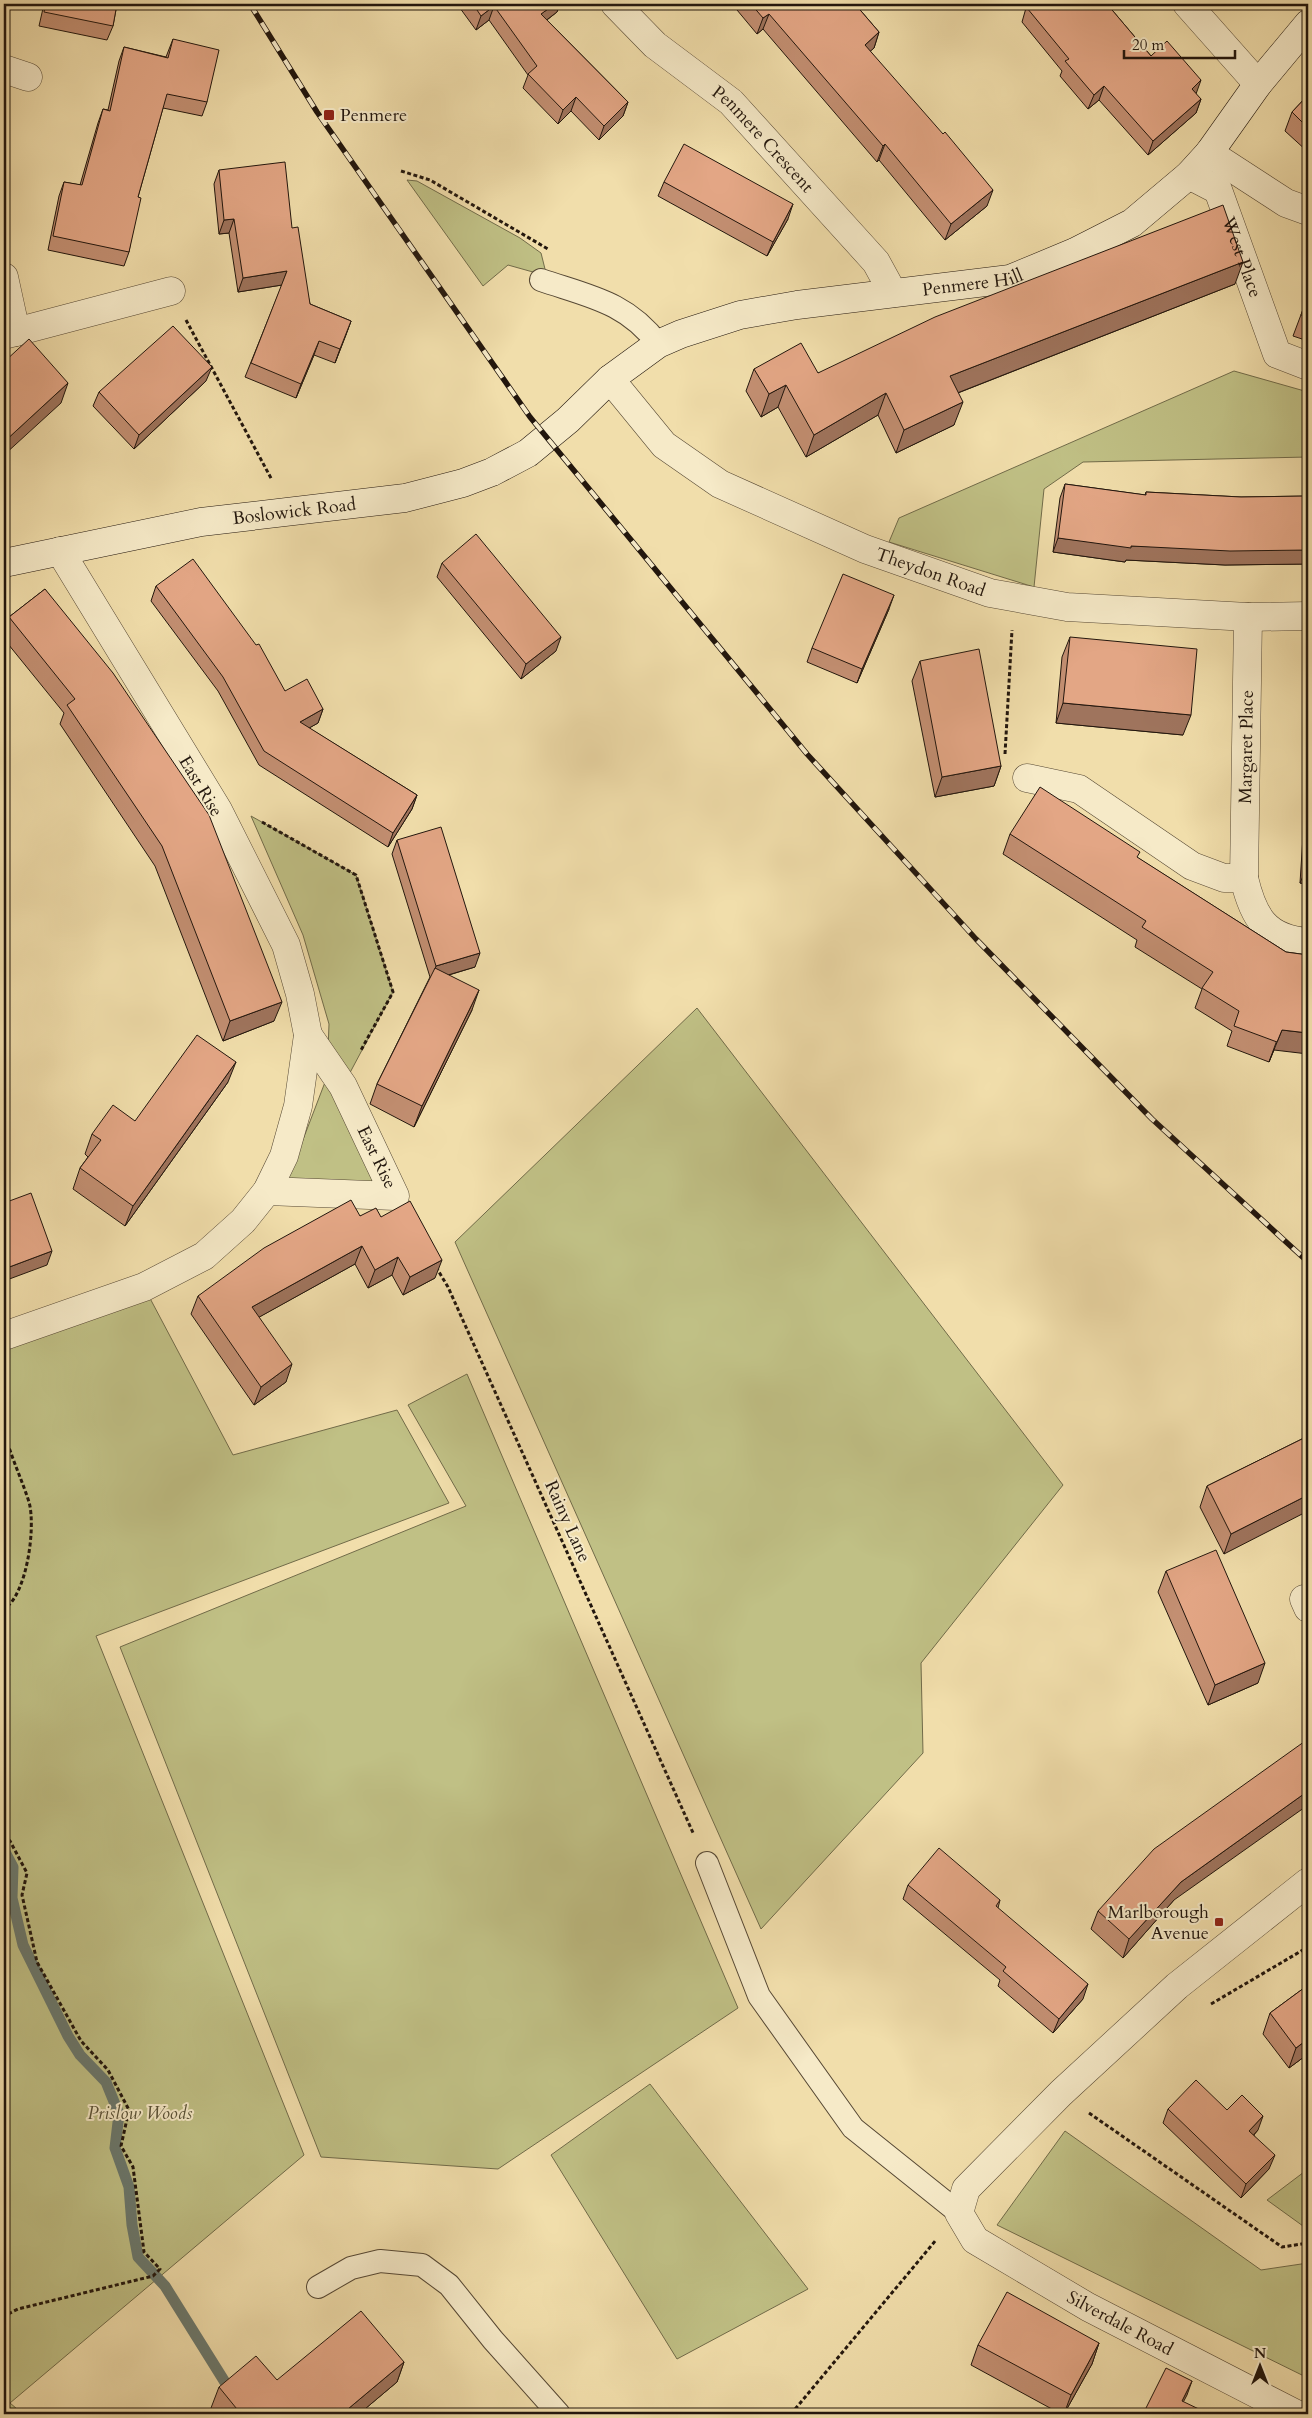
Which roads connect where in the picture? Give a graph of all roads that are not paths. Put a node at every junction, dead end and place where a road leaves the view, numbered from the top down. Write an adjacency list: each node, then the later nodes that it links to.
1 (615, 4): 11 (street, Penmere Crescent)
2 (1188, 4): 4 (street)
3 (1308, 24): 4 (street, Penmere Hill)
4 (1258, 84): 5 (street, Penmere Hill)
5 (1209, 153): 6 (street, Penmere Hill); 7 (street)
6 (1189, 175): 11 (street, Penmere Hill); 14 (street, West Place)
7 (1308, 211)
8 (4, 276): 12 (street)
9 (541, 280): 13 (lane)
10 (171, 291): 12 (street)
11 (893, 293): 13 (street, Penmere Hill)
12 (10, 333)
13 (658, 344): 15 (street, Penmere Hill)
14 (1308, 366)
15 (610, 379): 16 (street, Penmere Hill); 20 (street, Theydon Road)
16 (568, 420): 17 (street, Boslowick Road)
17 (60, 551): 18 (street, Boslowick Road); 24 (street, East Rise)
18 (4, 562)
19 (1308, 616): 20 (street, Theydon Road)
20 (1248, 617): 22 (street, Margaret Place)
21 (1027, 778): 22 (street)
22 (1244, 878): 23 (street, Margaret Place)
23 (1308, 942)
24 (308, 1035): 25 (street, East Rise); 25 (street, East Rise)
25 (267, 1191): 26 (street, East Rise)
26 (4, 1336)
27 (706, 1863): 29 (lane)
28 (1308, 1882): 29 (street)
29 (959, 2213): 32 (street, Silverdale Road)
30 (318, 2287): 31 (lane)
31 (559, 2414)
32 (1296, 2414)

